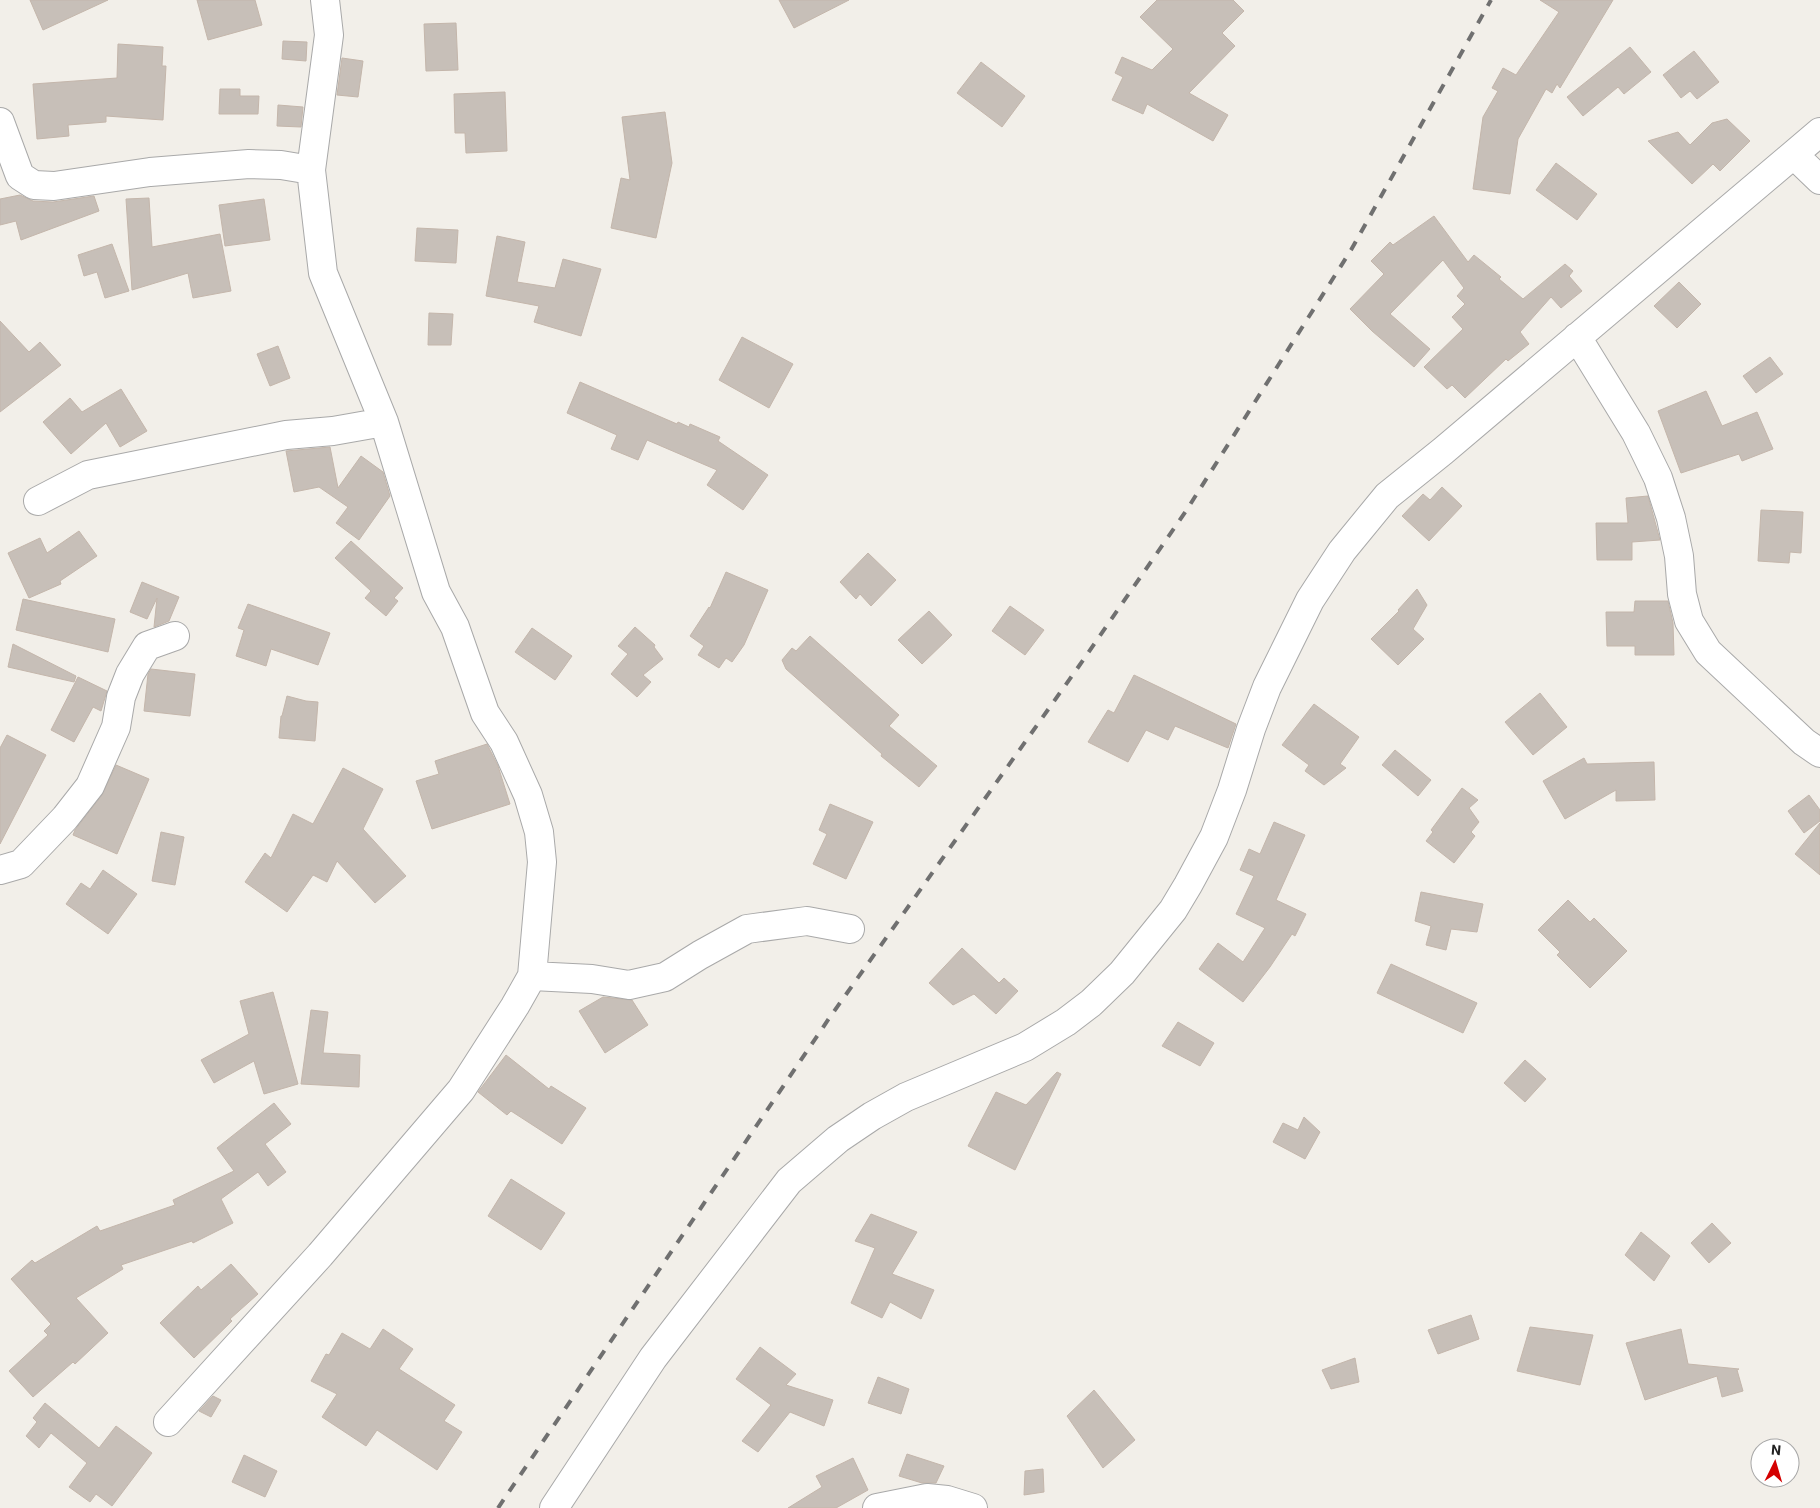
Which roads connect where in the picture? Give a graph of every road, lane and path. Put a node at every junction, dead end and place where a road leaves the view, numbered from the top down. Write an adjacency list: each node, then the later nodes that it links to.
1 (325, 0): 5 (street)
2 (0, 122): 5 (street)
3 (1820, 132): 4 (street)
4 (1794, 155): 6 (street); 7 (street)
5 (311, 170): 8 (street)
6 (1820, 180)
7 (1576, 337): 11 (street); 16 (street)
8 (384, 422): 9 (street); 14 (street)
9 (38, 501)
10 (175, 636): 12 (street)
11 (1820, 753)
12 (0, 870)
13 (850, 929): 14 (street)
14 (532, 976): 15 (street)
15 (168, 1422)
16 (554, 1508)
17 (877, 1508): 18 (street)
18 (973, 1508)

